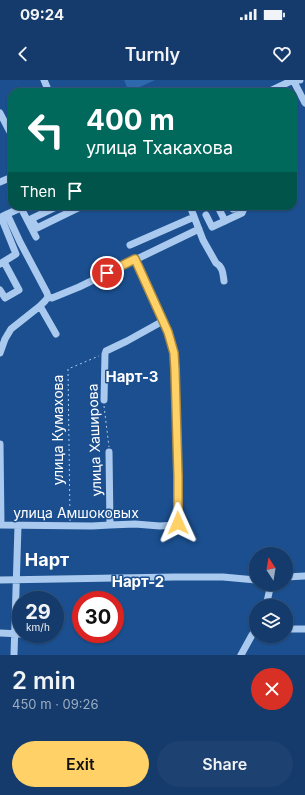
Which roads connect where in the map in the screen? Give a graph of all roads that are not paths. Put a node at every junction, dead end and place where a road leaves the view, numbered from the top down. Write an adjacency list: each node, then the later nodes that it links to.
1 (293, 80): 2 (street); 3 (street); 4 (street)
2 (300, 80)
3 (276, 88)
4 (305, 103)
5 (0, 113): 6 (street)
6 (8, 128)
7 (17, 210): 15 (street)
8 (24, 210): 20 (street)
9 (49, 210): 10 (street)
10 (74, 210)
11 (191, 210): 16 (street)
12 (220, 210): 17 (street)
13 (243, 210): 17 (street)
14 (206, 215): 17 (street)
15 (3, 217): 18 (street); 26 (street)
16 (194, 217): 19 (street); 21 (street)
17 (225, 221)
18 (2, 227): 23 (street)
19 (199, 229): 22 (street); 24 (street)
20 (36, 237)
21 (130, 246)
22 (135, 259): 26 (street); 28 (street)
23 (2, 263): 25 (street)
24 (224, 281)
25 (0, 290)
26 (48, 297): 27 (street)
27 (40, 306): 29 (street); 30 (street)
28 (163, 321): 31 (street, улица Хаширова); 34 (street, улица Амшоковых)
29 (56, 334)
30 (0, 352)
31 (104, 400)
32 (0, 444): 35 (street)
33 (109, 452): 34 (street, улица Хаширова)
34 (110, 524): 36 (street, улица Амшоковых)
35 (0, 525): 36 (street, улица Амшоковых)
36 (18, 526): 41 (street)
37 (305, 576): 38 (street)
38 (293, 577)
39 (249, 579): 41 (street)
40 (0, 580): 41 (street)
41 (16, 580): 42 (street)
42 (16, 591)
43 (293, 629): 44 (street)
44 (305, 629)
45 (0, 633): 46 (street)
46 (12, 634)
47 (249, 640): 50 (street)
48 (16, 643): 49 (street)
49 (14, 655)
50 (241, 655)

